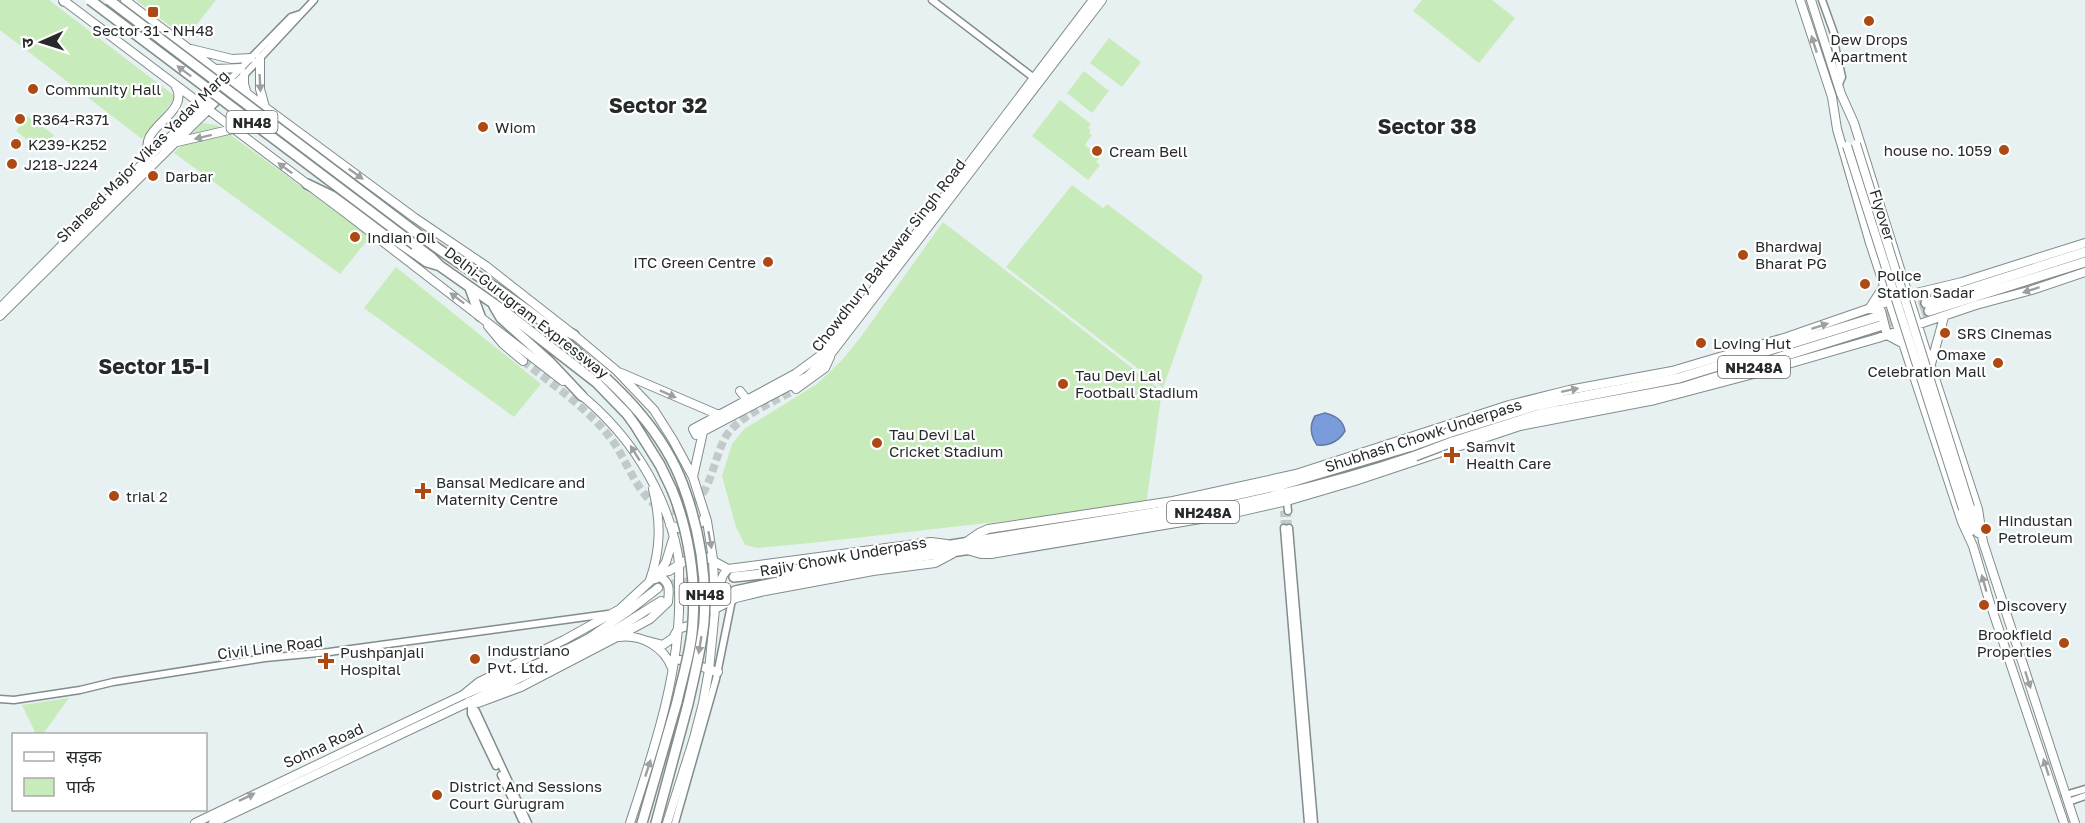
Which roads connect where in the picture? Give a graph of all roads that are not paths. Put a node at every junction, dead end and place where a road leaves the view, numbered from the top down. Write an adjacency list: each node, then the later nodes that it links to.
1 (64, 0): 20 (main road)
2 (90, 0): 36 (highway, Delhi-Gurugram Expressway / NH48, one-way to 2, bridge)
3 (109, 0): 52 (highway, Delhi-Gurugram Expressway / NH48, bridge)
4 (125, 0): 13 (main road)
5 (314, 0): 12 (street, Shaheed Major Vikas Yadav Marg)
6 (932, 0): 18 (street)
7 (1093, 0): 18 (main road, Chowdhury Baktawar Singh Road)
8 (1102, 0): 60 (main road, Chowdhury Baktawar Singh Road)
9 (1800, 0): 24 (main road, one-way to 9)
10 (1811, 0): 21 (main road)
11 (1822, 0): 21 (street)
12 (300, 14): 14 (street, Shaheed Major Vikas Yadav Marg); 15 (street, Shaheed Major Vikas Yadav Marg)
13 (187, 48): 14 (main road); 16 (main road)
14 (251, 58): 17 (street, Shaheed Major Vikas Yadav Marg)
15 (260, 58): 17 (street, Shaheed Major Vikas Yadav Marg); 26 (main road, one-way to 26)
16 (214, 68): 17 (main road); 19 (main road)
17 (243, 71): 19 (street, Shaheed Major Vikas Yadav Marg); 23 (main road)
18 (1034, 78): 67 (main road, Chowdhury Baktawar Singh Road)
19 (231, 82): 23 (main road); 25 (street, Shaheed Major Vikas Yadav Marg)
20 (176, 86): 22 (main road); 31 (main road)
21 (1840, 90): 38 (main road); 75 (main road, Flyover, bridge)
22 (186, 94): 25 (main road); 28 (main road)
23 (247, 94): 26 (main road)
24 (1832, 97): 39 (main road); 75 (main road, Flyover, bridge)
25 (205, 108): 27 (main road); 28 (main road, Shaheed Major Vikas Yadav Marg)
26 (266, 108): 56 (main road, one-way to 56)
27 (218, 118): 28 (main road); 29 (main road)
28 (194, 119): 30 (main road, Shaheed Major Vikas Yadav Marg); 31 (main road, Shaheed Major Vikas Yadav Marg)
29 (233, 129): 30 (main road, one-way to 30); 32 (main road, one-way to 29)
30 (173, 143): 43 (main road, Shaheed Major Vikas Yadav Marg)
31 (151, 156): 43 (main road, Shaheed Major Vikas Yadav Marg)
32 (307, 184): 36 (highway); 50 (main road, one-way to 32)
33 (2085, 243): 41 (main road)
34 (2085, 252): 48 (highway)
35 (2085, 262): 48 (highway)
36 (440, 266): 40 (highway, Delhi-Gurugram Expressway / NH48)
37 (2085, 272): 51 (main road, one-way to 51)
38 (1902, 277): 39 (main road); 41 (main road); 42 (main road)
39 (1883, 282): 44 (main road); 47 (main road)
40 (470, 288): 45 (highway, Delhi-Gurugram Expressway / NH48); 50 (highway)
41 (1924, 292): 42 (main road); 48 (main road)
42 (1908, 295): 44 (main road); 53 (main road)
43 (6, 301): 46 (main road, Shaheed Major Vikas Yadav Marg); 49 (main road, Shaheed Major Vikas Yadav Marg)
44 (1889, 302): 47 (main road); 55 (main road)
45 (492, 304): 66 (highway); 111 (highway, Delhi-Gurugram Expressway / NH48, bridge)
46 (0, 308)
47 (1869, 309): 54 (main road); 70 (main road, one-way to 47)
48 (1928, 312): 51 (main road); 53 (main road)
49 (0, 316)
50 (480, 316): 61 (main road); 66 (main road)
51 (1944, 317): 62 (main road)
52 (542, 321): 56 (highway); 112 (highway, Delhi-Gurugram Expressway / NH48, one-way to 112, bridge)
53 (1917, 324): 55 (main road); 58 (main road)
54 (1883, 325): 55 (main road); 57 (main road); 71 (main road); 82 (highway, Shubhash Chowk Underpass / NH248A, bridge)
55 (1899, 330): 57 (main road)
56 (574, 335): 63 (main road)
57 (1902, 343): 59 (main road)
58 (1924, 345): 59 (main road); 62 (main road)
59 (1905, 353): 81 (main road)
60 (830, 355): 64 (main road); 69 (main road, Chowdhury Baktawar Singh Road)
61 (523, 361)
62 (1931, 365): 80 (main road)
63 (616, 371): 68 (main road, one-way to 68); 73 (main road)
64 (796, 389)
65 (740, 391): 67 (main road)
66 (582, 396): 72 (main road, one-way to 66)
67 (748, 401): 68 (main road, Chowdhury Baktawar Singh Road)
68 (719, 415): 69 (main road, Chowdhury Baktawar Singh Road)
69 (703, 432): 73 (main road)
70 (1426, 432): 71 (main road); 82 (main road)
71 (1433, 456): 74 (main road)
72 (650, 477): 78 (main road); 88 (main road)
73 (693, 477): 77 (main road)
74 (1285, 501): 76 (street); 82 (main road)
75 (1966, 508): 80 (main road, Flyover); 81 (main road, Flyover)
76 (1286, 511)
77 (705, 517): 78 (main road); 84 (main road, one-way to 84)
78 (670, 525): 79 (main road)
79 (673, 536): 85 (main road); 86 (main road)
80 (1983, 542): 106 (main road, one-way to 106)
81 (1973, 546): 117 (main road, one-way to 81)
82 (967, 547): 83 (highway, NH248A)
83 (955, 548): 87 (highway, Rajiv Chowk Underpass / NH248A); 90 (highway, Rajiv Chowk Underpass / NH248A)
84 (713, 560): 85 (main road); 87 (main road); 93 (main road)
85 (679, 566): 86 (main road); 92 (main road)
86 (659, 573): 88 (main road)
87 (731, 573): 90 (main road)
88 (650, 583): 94 (main road); 97 (main road)
89 (658, 588): 103 (main road)
90 (734, 596): 93 (main road); 101 (street)
91 (661, 601): 103 (main road)
92 (680, 607): 93 (main road); 95 (main road)
93 (715, 609): 96 (main road)
94 (615, 613): 102 (street, Civil Line Road); 103 (main road)
95 (678, 629): 96 (main road); 98 (main road); 99 (main road)
96 (712, 632): 101 (main road)
97 (615, 638): 98 (main road); 103 (main road)
98 (644, 640): 100 (main road)
99 (674, 658): 100 (main road); 101 (main road)
100 (673, 669): 110 (main road, one-way to 100)
101 (713, 671): 113 (main road); 114 (street)
102 (0, 699)
103 (470, 701): 107 (main road, Sohna Road, one-way to 103); 108 (main road, Sohna Road); 109 (street)
104 (2085, 789): 106 (street)
105 (2085, 796): 106 (street)
106 (2067, 799): 118 (main road)
107 (195, 823)
108 (213, 823)
109 (526, 823)
110 (630, 823)
111 (642, 823)
112 (656, 823)
113 (667, 823)
114 (675, 823)
115 (1308, 823): 116 (street)
116 (1314, 823)
117 (2064, 823)
118 (2075, 823)

